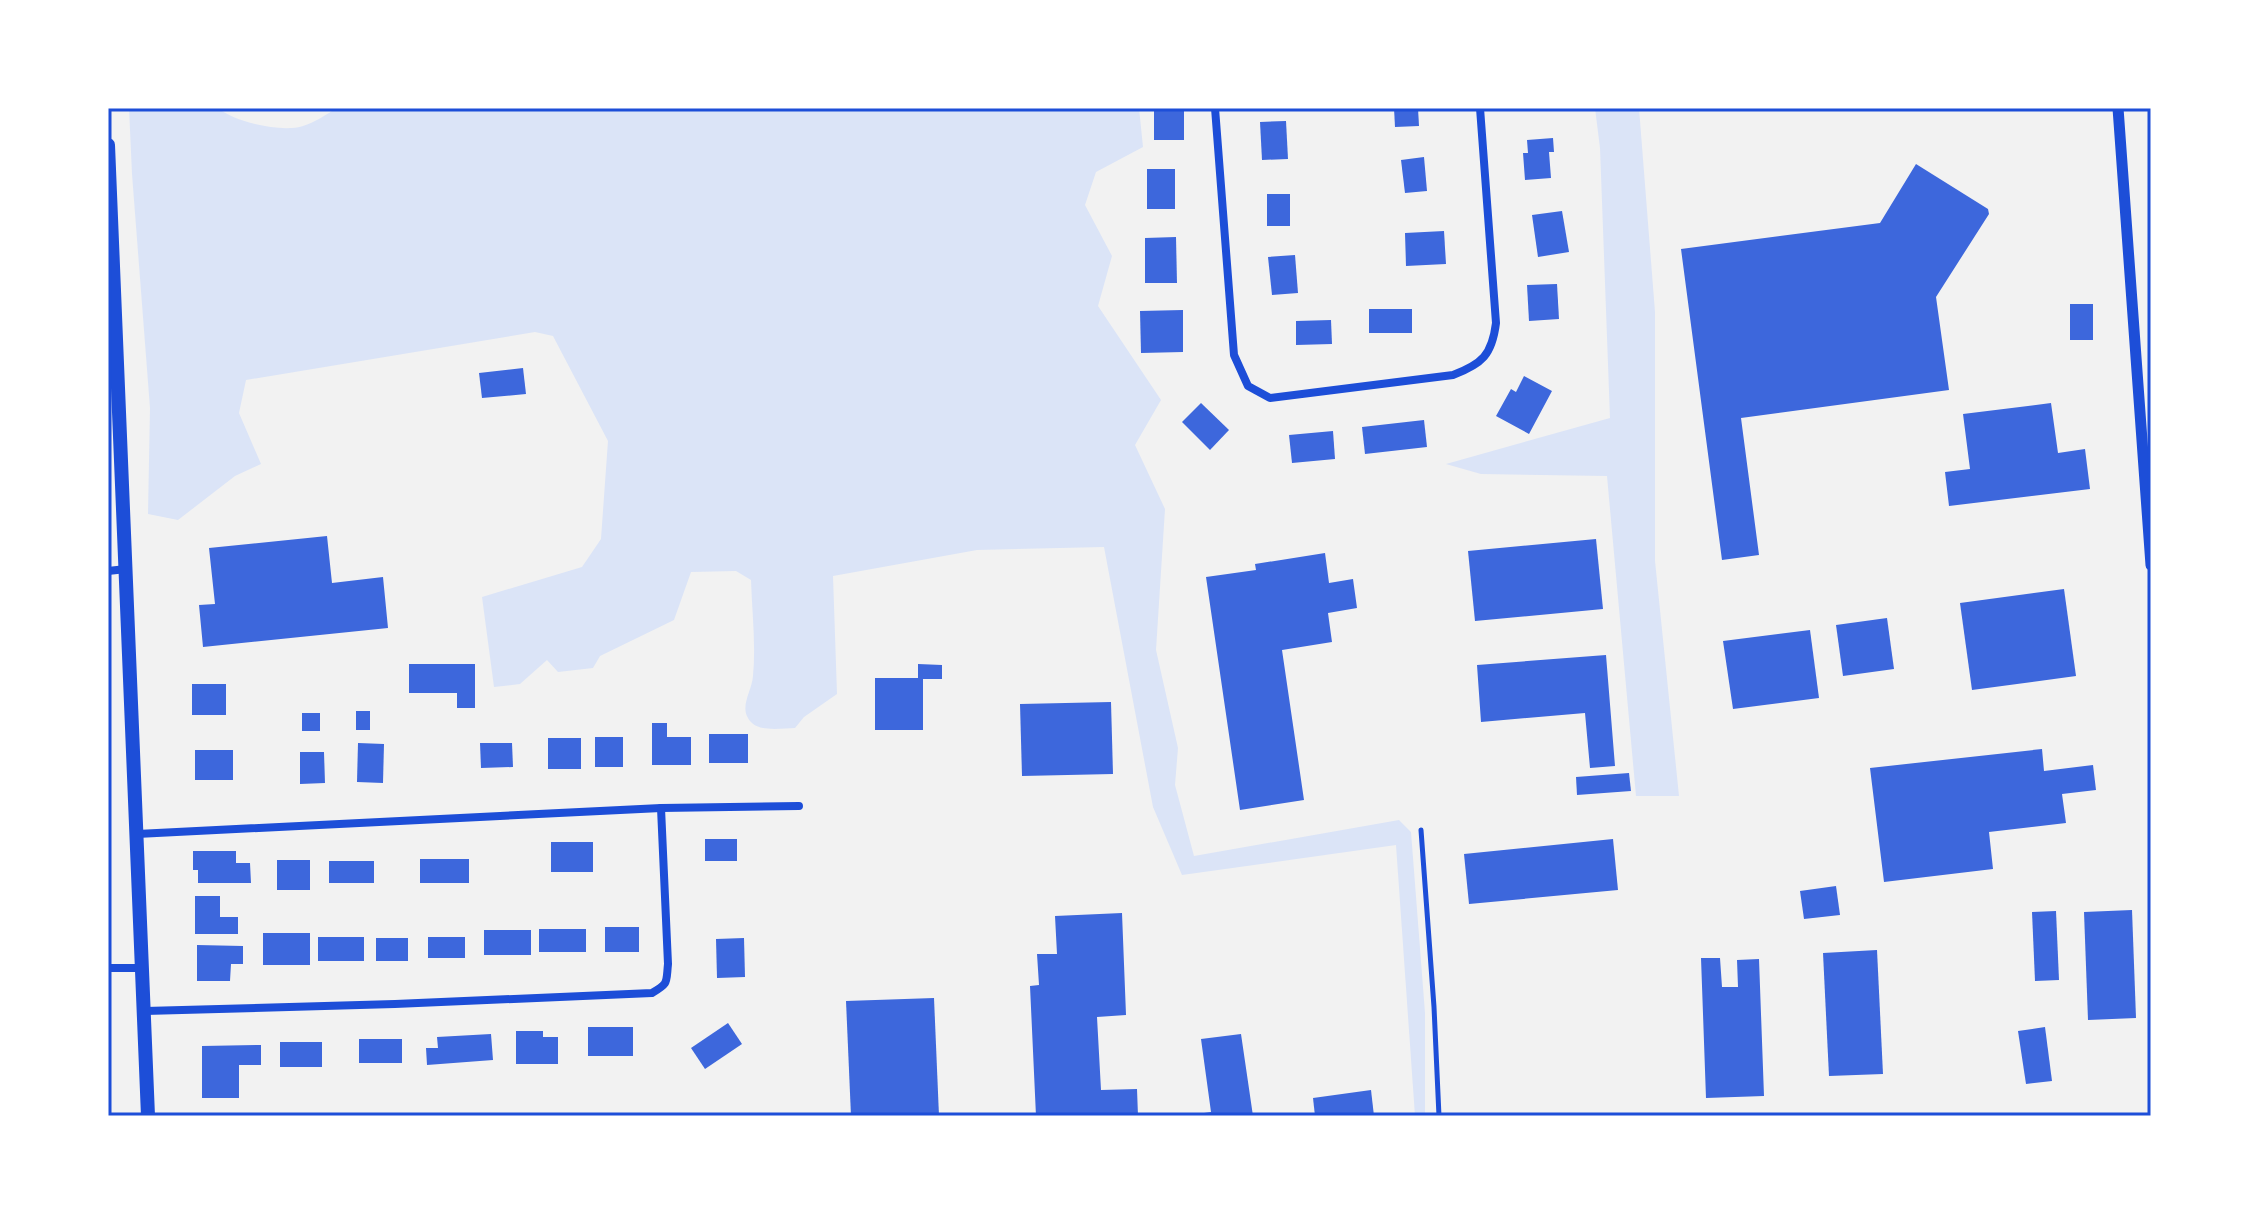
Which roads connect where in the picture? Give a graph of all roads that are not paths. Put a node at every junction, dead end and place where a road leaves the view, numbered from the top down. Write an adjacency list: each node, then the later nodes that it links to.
1 (1215, 108): 2 (street)
2 (1480, 108)
3 (2118, 108): 6 (street)
4 (108, 145): 5 (main road)
5 (115, 467): 7 (main road)
6 (2151, 565)
7 (126, 569): 8 (street); 12 (main road)
8 (108, 571)
9 (799, 806): 10 (street)
10 (661, 808): 12 (street); 15 (street)
11 (1421, 830): 17 (lane)
12 (137, 834): 14 (main road)
13 (108, 968): 14 (street)
14 (143, 968): 15 (main road)
15 (145, 1011): 16 (main road)
16 (148, 1116)
17 (1439, 1116)

